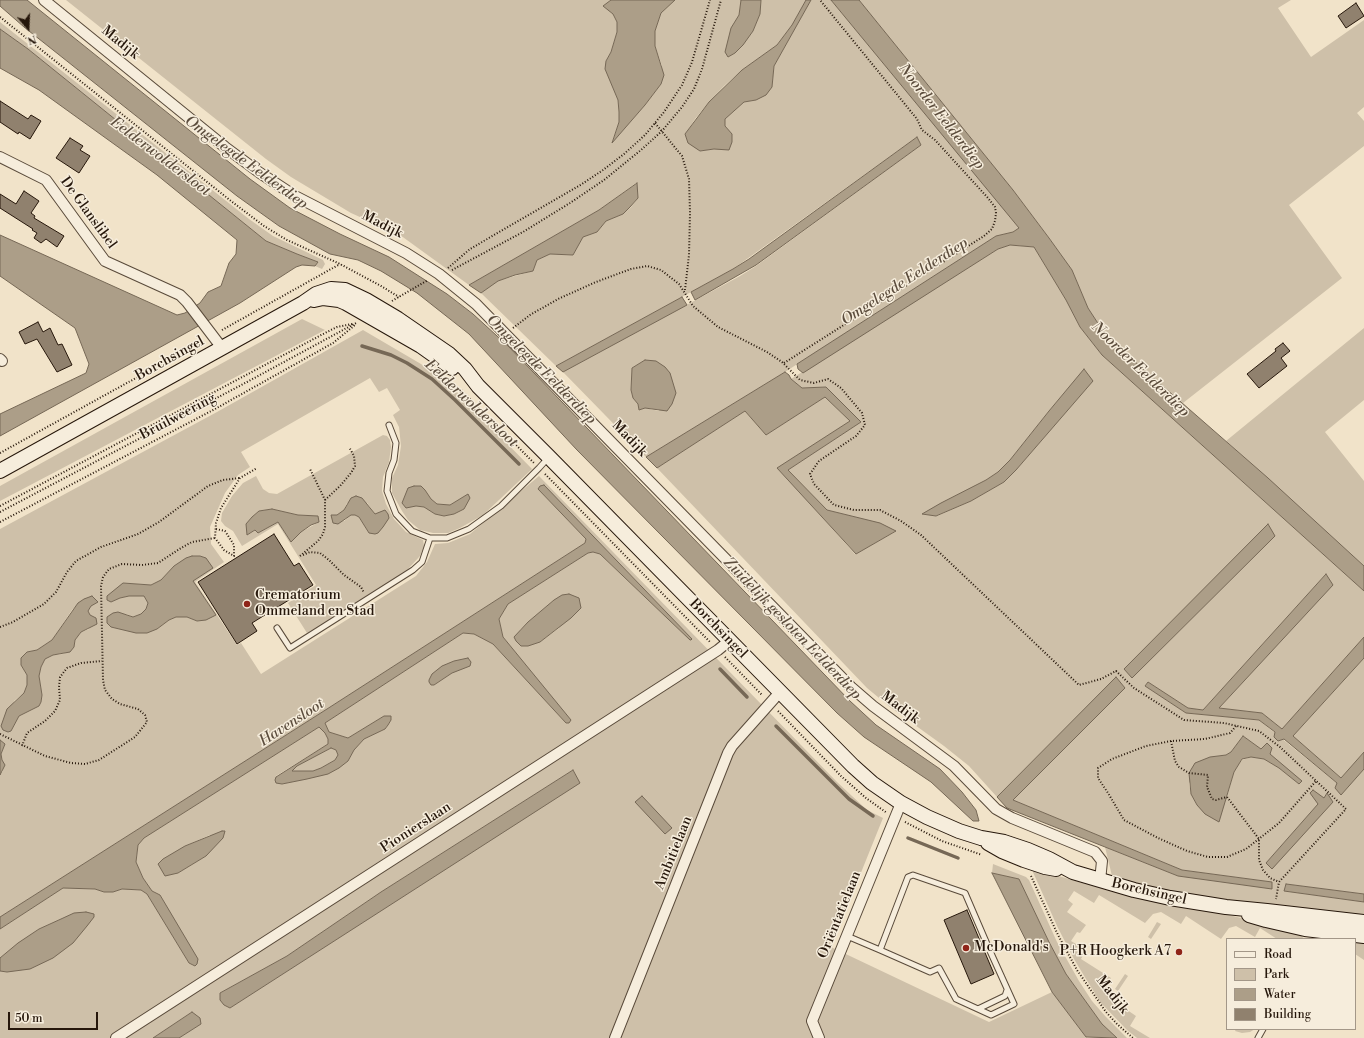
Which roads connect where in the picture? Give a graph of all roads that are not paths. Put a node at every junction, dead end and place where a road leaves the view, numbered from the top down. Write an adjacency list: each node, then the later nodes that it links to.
1 (44, 0): 14 (street, Madijk)
2 (0, 157): 3 (street, De Glanslibel)
3 (222, 348): 5 (main road, Borchsingel); 6 (main road, Borchsingel)
4 (390, 425): 7 (lane)
5 (549, 456): 7 (lane); 9 (main road, Borchsingel)
6 (0, 471)
7 (430, 538): 8 (lane)
8 (277, 628)
9 (729, 641): 10 (main road, Borchsingel); 24 (street, Pionierslaan)
10 (780, 692): 11 (main road, Borchsingel); 25 (street, Ambitielaan)
11 (901, 803): 12 (main road, Borchsingel); 19 (street, Oriëntatielaan)
12 (981, 838): 13 (main road, Borchsingel); 13 (main road, Borchsingel)
13 (1073, 872): 14 (main road, Borchsingel)
14 (1100, 881): 15 (main road, Borchsingel)
15 (1226, 907): 16 (main road, Borchsingel); 18 (main road, Borchsingel)
16 (1321, 917): 17 (main road, Borchsingel); 18 (lane)
17 (1364, 922)
18 (1317, 933): 20 (main road, Borchsingel)
19 (847, 936): 21 (lane); 26 (street, Oriëntatielaan)
20 (1364, 936)
21 (880, 950): 22 (lane); 23 (lane)
22 (1007, 990): 23 (lane); 23 (lane)
23 (978, 1009)
24 (116, 1038)
25 (615, 1038)
26 (819, 1038)

